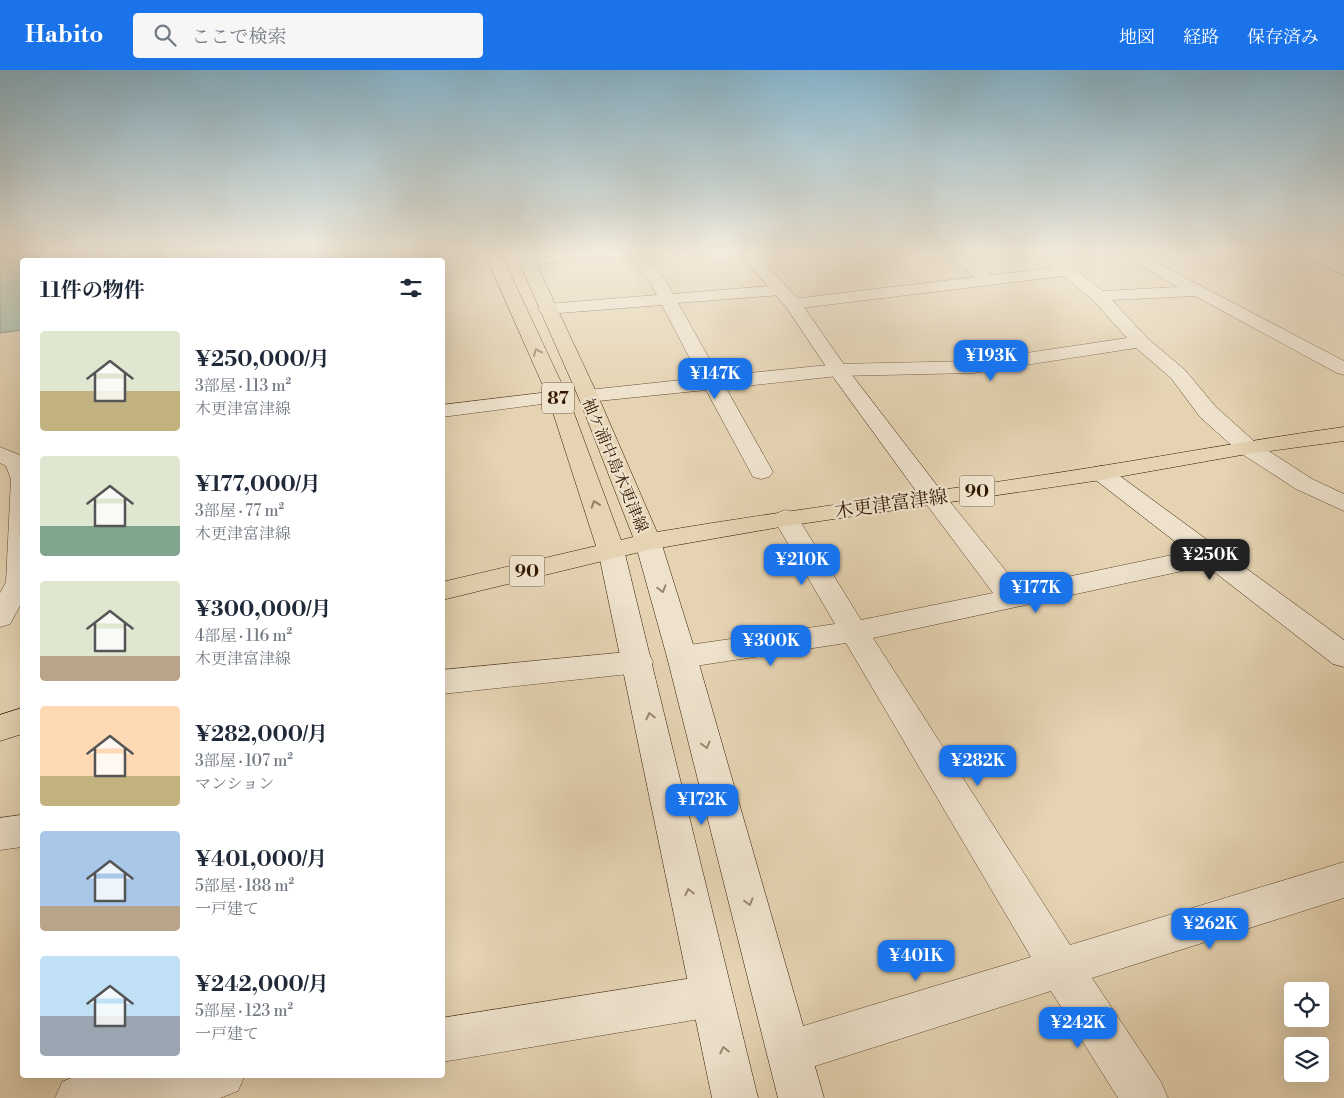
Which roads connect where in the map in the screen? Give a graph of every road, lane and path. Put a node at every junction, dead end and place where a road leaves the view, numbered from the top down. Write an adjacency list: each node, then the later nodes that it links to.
1 (514, 300): 13 (main road, 袖ケ浦中島木更津線 / 87, one-way to 1)
2 (543, 300): 7 (main road, 袖ケ浦中島木更津線 / 87)
3 (668, 300): 7 (street); 11 (street)
4 (789, 300): 10 (street)
5 (1103, 300): 8 (street)
6 (1215, 300): 9 (street)
7 (547, 309): 12 (main road, 袖ケ浦中島木更津線 / 87)
8 (1140, 342): 10 (street); 16 (street)
9 (1344, 369)
10 (838, 370): 11 (street); 21 (street)
11 (713, 383): 12 (street); 18 (street)
12 (588, 396): 24 (main road, 袖ケ浦中島木更津線 / 87)
13 (558, 398): 14 (street); 25 (main road, 袖ケ浦中島木更津線 / 87, one-way to 13)
14 (445, 411)
15 (1344, 434): 16 (main road, 木更津富津線 / 90)
16 (1247, 447): 19 (main road, 木更津富津線 / 90); 22 (street)
17 (0, 454): 20 (street)
18 (761, 472)
19 (1101, 473): 21 (main road, 木更津富津線 / 90); 26 (street)
20 (20, 477)
21 (933, 497): 23 (main road, 木更津富津線 / 90); 29 (street)
22 (1344, 504)
23 (786, 518): 24 (main road, 木更津富津線 / 90); 33 (street)
24 (648, 542): 25 (main road, 木更津富津線 / 90); 35 (street, one-way to 35)
25 (611, 550): 28 (main road, 木更津富津線 / 90); 36 (street)
26 (1210, 556): 29 (street); 34 (street)
27 (20, 582): 30 (street)
28 (445, 591)
29 (1012, 598): 33 (street)
30 (0, 617)
31 (20, 621): 32 (street)
32 (0, 626)
33 (853, 632): 35 (street); 43 (street)
34 (1344, 656)
35 (682, 657): 46 (street, one-way to 46)
36 (638, 662): 37 (street); 44 (street, one-way to 36)
37 (445, 682)
38 (20, 722): 39 (main road)
39 (0, 728)
40 (20, 831): 41 (street)
41 (0, 834)
42 (1344, 880): 43 (street)
43 (1060, 968): 46 (street); 51 (street)
44 (712, 996): 45 (street); 49 (street, one-way to 44)
45 (445, 1040)
46 (790, 1052): 50 (street)
47 (203, 1078): 48 (street)
48 (78, 1098)
49 (735, 1098)
50 (801, 1098)
51 (1145, 1098)

